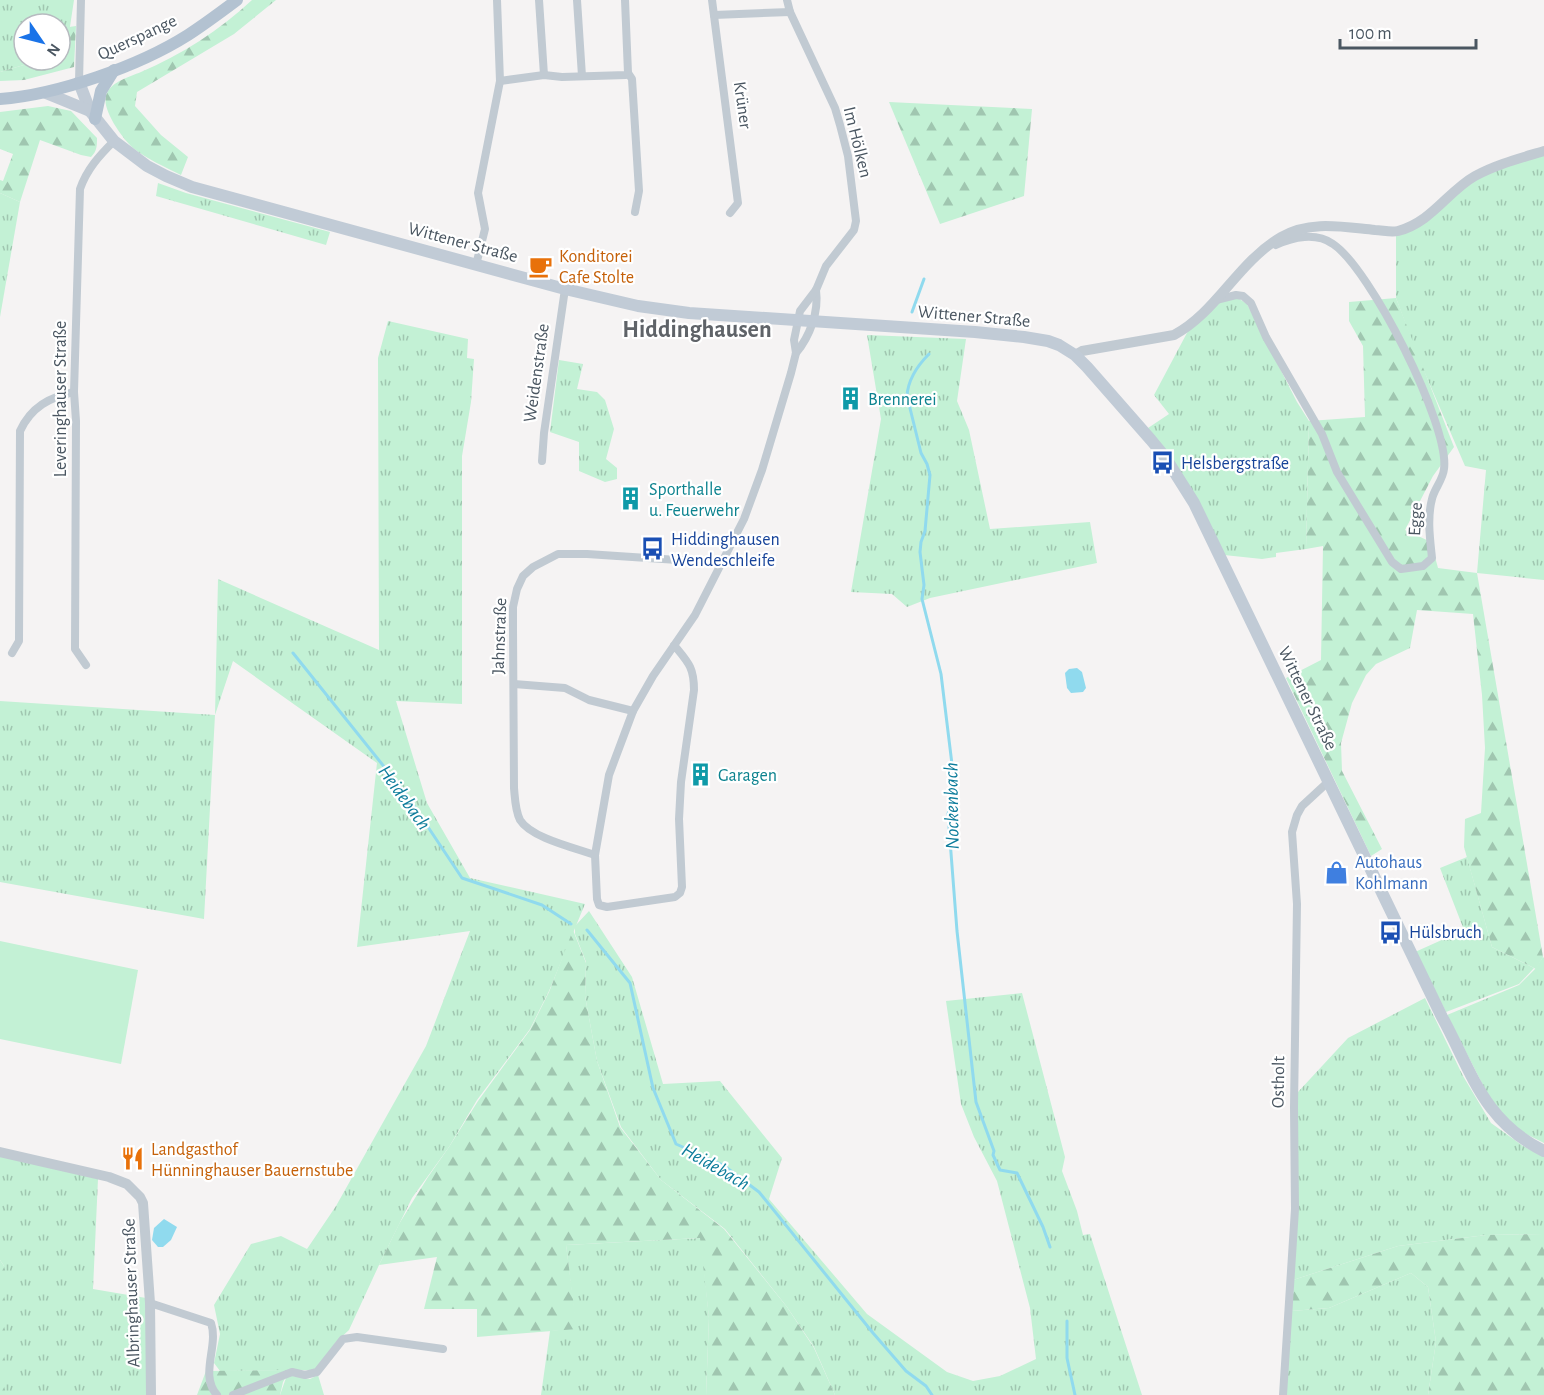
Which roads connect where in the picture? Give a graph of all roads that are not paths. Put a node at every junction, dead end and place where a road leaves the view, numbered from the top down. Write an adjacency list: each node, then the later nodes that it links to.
1 (81, 0): 16 (street)
2 (237, 0): 11 (main road, Querspange)
3 (496, 0): 15 (street)
4 (539, 0): 13 (street)
5 (577, 0): 14 (street)
6 (625, 0): 12 (street)
7 (712, 0): 10 (street, Krüner)
8 (787, 0): 9 (street, Im Hölken)
9 (790, 12): 10 (street); 27 (street, Im Hölken)
10 (714, 15): 23 (street, Krüner)
11 (114, 70): 16 (main road, Querspange); 19 (main road)
12 (628, 74): 14 (street); 22 (street)
13 (544, 75): 14 (street); 15 (street)
14 (582, 76)
15 (500, 81): 25 (street)
16 (79, 82): 17 (main road); 19 (main road, Wittener Straße)
17 (46, 93): 18 (main road); 19 (main road)
18 (0, 99)
19 (93, 115): 20 (main road, Wittener Straße)
20 (114, 141): 25 (main road, Wittener Straße); 33 (street, Leveringhauser Straße)
21 (1544, 151): 24 (street)
22 (635, 213)
23 (730, 213)
24 (1262, 250): 28 (street); 28 (street, Egge)
25 (476, 265): 26 (main road, Wittener Straße)
26 (565, 289): 29 (main road, Wittener Straße); 34 (street, Weidenstraße)
27 (816, 290): 29 (street, Im Hölken); 30 (street, Im Hölken)
28 (1214, 301): 32 (street)
29 (797, 321): 30 (main road, Wittener Straße); 31 (street)
30 (812, 322): 31 (street, Im Hölken); 32 (main road, Wittener Straße)
31 (796, 353): 35 (street)
32 (1075, 355): 41 (main road, Wittener Straße)
33 (74, 392): 37 (street); 38 (street, Leveringhauser Straße)
34 (542, 461)
35 (723, 563): 36 (street); 39 (street, Jahnstraße)
36 (674, 645): 40 (street); 42 (street)
37 (12, 653)
38 (86, 665)
39 (514, 684): 40 (street); 42 (street, Jahnstraße)
40 (633, 711): 42 (street)
41 (1328, 782): 43 (main road, Wittener Straße); 50 (street, Ostholt)
42 (595, 855)
43 (1544, 1151)
44 (0, 1152): 45 (street, Albringhauser Straße)
45 (150, 1303): 47 (street, Albringhauser Straße); 48 (street)
46 (443, 1349): 49 (street)
47 (151, 1395)
48 (217, 1395)
49 (232, 1395)
50 (1283, 1395)

